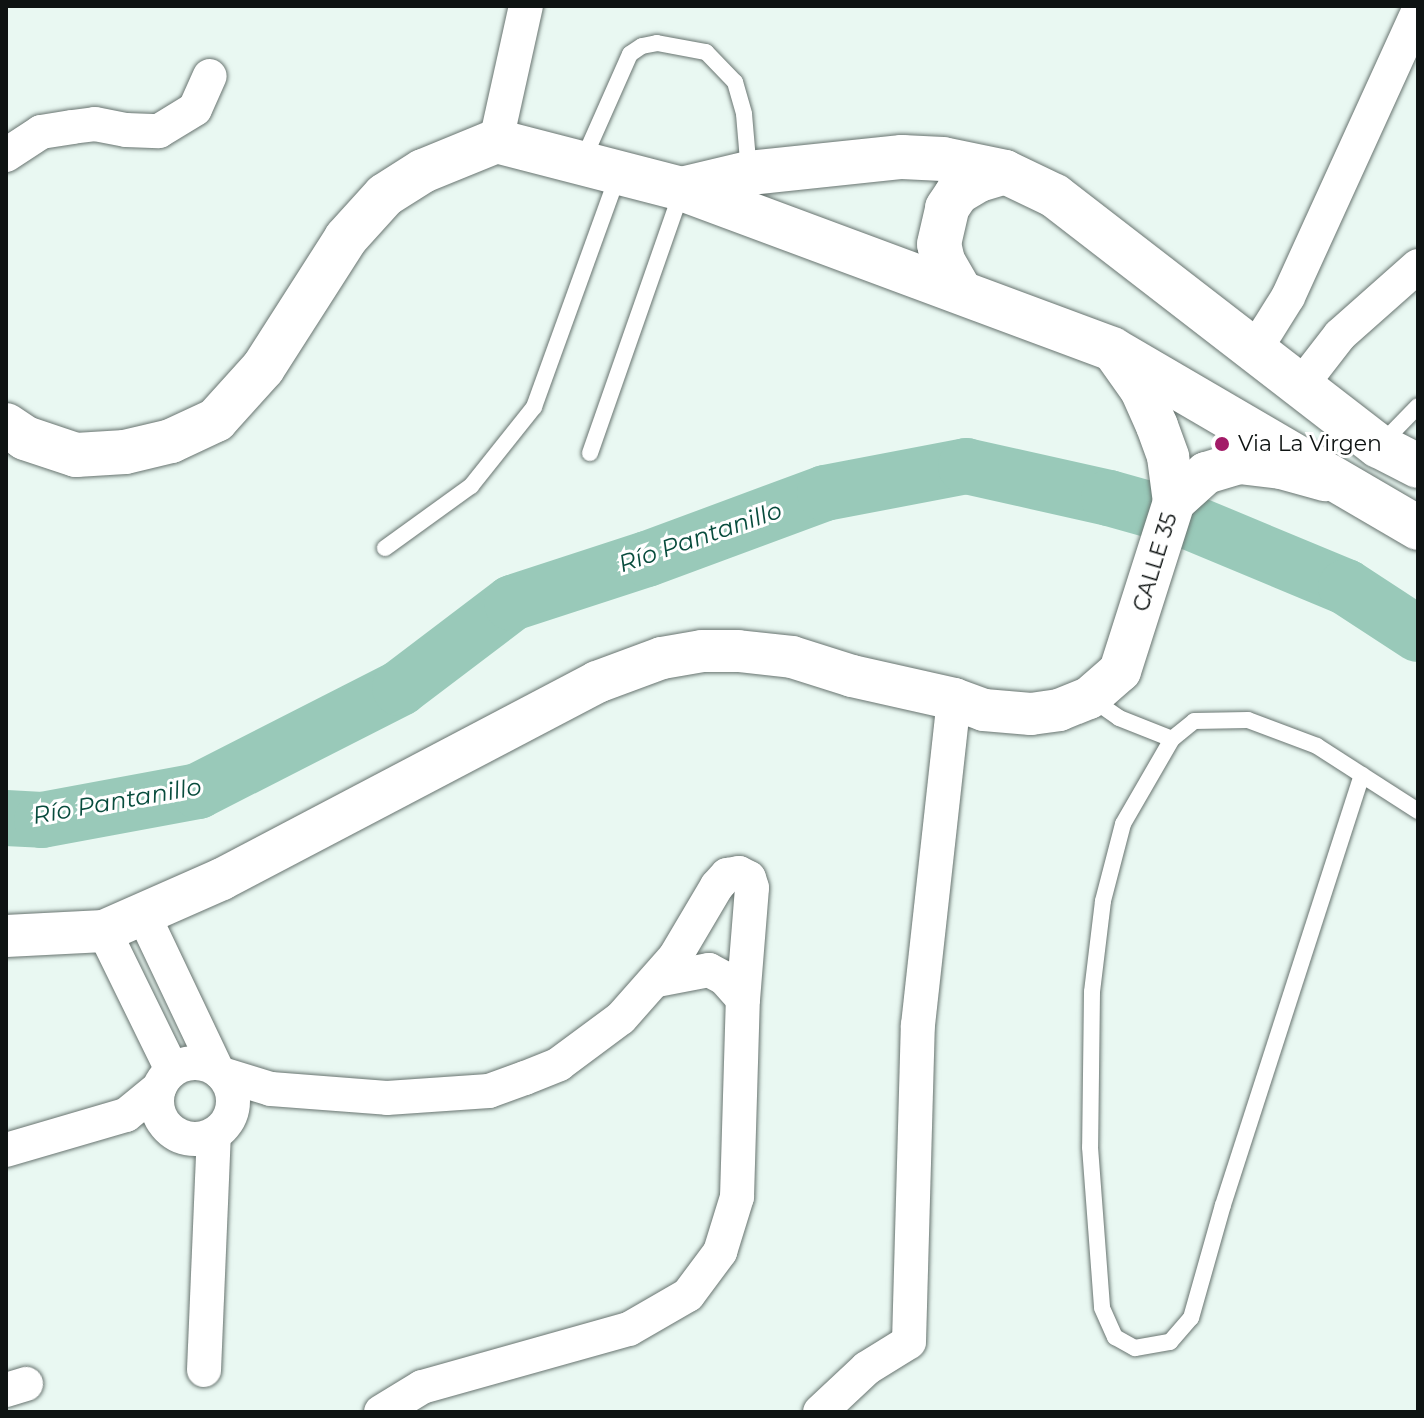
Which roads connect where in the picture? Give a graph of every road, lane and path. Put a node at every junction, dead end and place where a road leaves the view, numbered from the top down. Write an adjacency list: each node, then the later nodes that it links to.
1 (526, 6): 4 (street)
2 (1418, 12): 12 (street)
3 (210, 76): 5 (street)
4 (496, 141): 6 (main road); 16 (main road)
5 (6, 155)
6 (601, 167): 8 (lane); 9 (main road); 23 (lane)
7 (1005, 172): 8 (main road); 11 (main road); 12 (main road)
8 (749, 173): 9 (main road)
9 (682, 189): 11 (main road); 18 (lane)
10 (1418, 266): 14 (street)
11 (959, 289): 13 (main road)
12 (1256, 348): 14 (main road)
13 (1112, 349): 20 (main road); 21 (street)
14 (1302, 384): 17 (main road)
15 (1418, 406): 17 (lane)
16 (6, 425)
17 (1379, 446): 19 (main road)
18 (590, 453)
19 (1418, 466)
20 (1347, 487): 21 (street, CALLE 35); 22 (main road)
21 (1172, 506): 24 (street, CALLE 35)
22 (1418, 528)
23 (385, 548)
24 (1089, 698): 25 (street); 26 (lane)
25 (954, 699): 29 (street); 42 (street)
26 (1172, 739): 27 (lane); 27 (lane)
27 (1362, 775): 28 (lane)
28 (1418, 811)
29 (143, 914): 30 (street); 34 (street)
30 (104, 931): 31 (street); 35 (street)
31 (6, 936)
32 (657, 980): 33 (street); 33 (street); 36 (street)
33 (743, 999): 41 (street)
34 (219, 1071): 35 (street); 36 (street); 38 (street)
35 (165, 1079): 37 (street); 38 (street)
36 (271, 1089): 38 (street)
37 (126, 1115): 38 (street); 39 (street)
38 (203, 1140): 40 (street)
39 (6, 1150)
40 (204, 1370)
41 (381, 1412)
42 (820, 1412)

